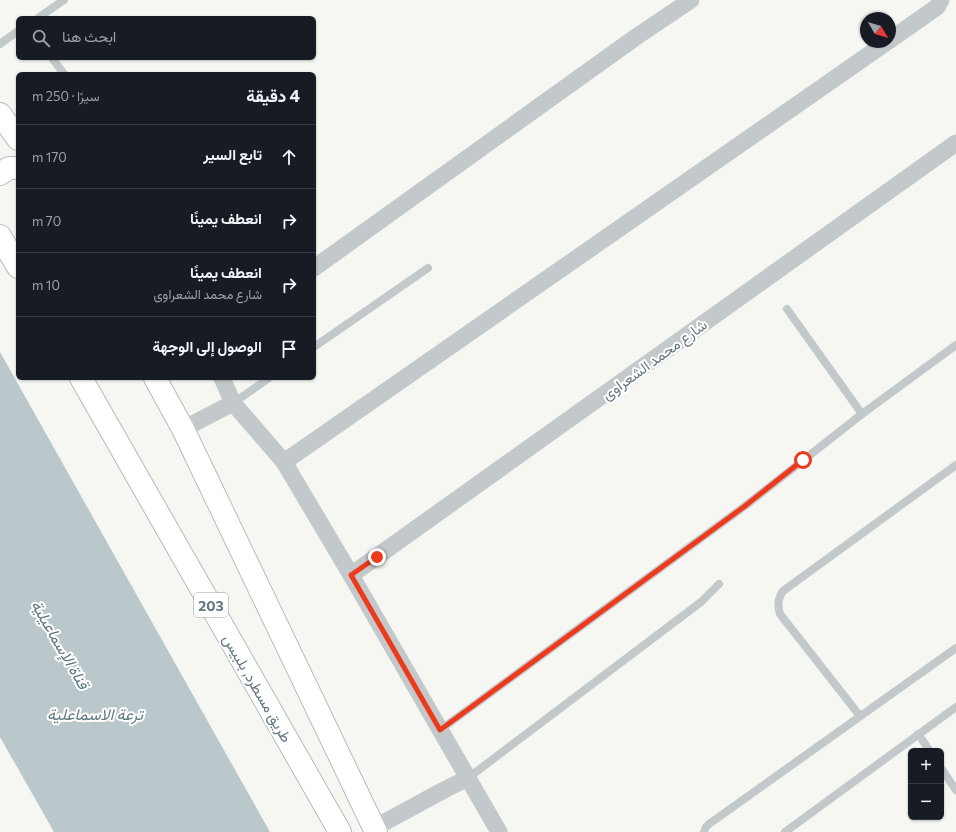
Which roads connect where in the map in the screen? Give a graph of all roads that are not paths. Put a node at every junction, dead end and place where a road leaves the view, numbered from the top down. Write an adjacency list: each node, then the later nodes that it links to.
1 (64, 0): 4 (lane)
2 (691, 0): 18 (street)
3 (941, 0): 6 (street)
4 (41, 16)
5 (16, 32): 7 (lane)
6 (896, 36)
7 (0, 44)
8 (878, 48): 30 (street)
9 (54, 60): 10 (lane)
10 (62, 72)
11 (0, 114): 12 (main road)
12 (16, 136)
13 (956, 143): 32 (street, شارع محمد الشعراوى)
14 (16, 168): 15 (main road)
15 (0, 174)
16 (0, 236): 17 (main road)
17 (16, 264)
18 (316, 267)
19 (428, 268): 22 (lane)
20 (787, 309): 28 (lane)
21 (956, 345): 28 (lane)
22 (316, 346)
23 (82, 380): 44 (main road, طريق مسطرد, بلبيس / 203)
24 (156, 380): 29 (main road)
25 (223, 380): 27 (street)
26 (266, 380): 27 (lane)
27 (233, 403): 29 (street); 30 (street)
28 (862, 414): 37 (lane)
29 (182, 428): 43 (main road)
30 (284, 462): 32 (street)
31 (956, 465): 36 (lane)
32 (351, 575): 37 (street)
33 (719, 584): 41 (lane)
34 (956, 648): 36 (lane)
35 (956, 707): 38 (lane)
36 (860, 716): 46 (lane)
37 (440, 730): 41 (street)
38 (918, 734): 39 (lane); 47 (lane)
39 (928, 748)
40 (944, 772): 42 (lane)
41 (468, 778): 43 (street); 45 (street)
42 (956, 790)
43 (375, 830)
44 (340, 832)
45 (499, 832)
46 (704, 832)
47 (785, 832)

